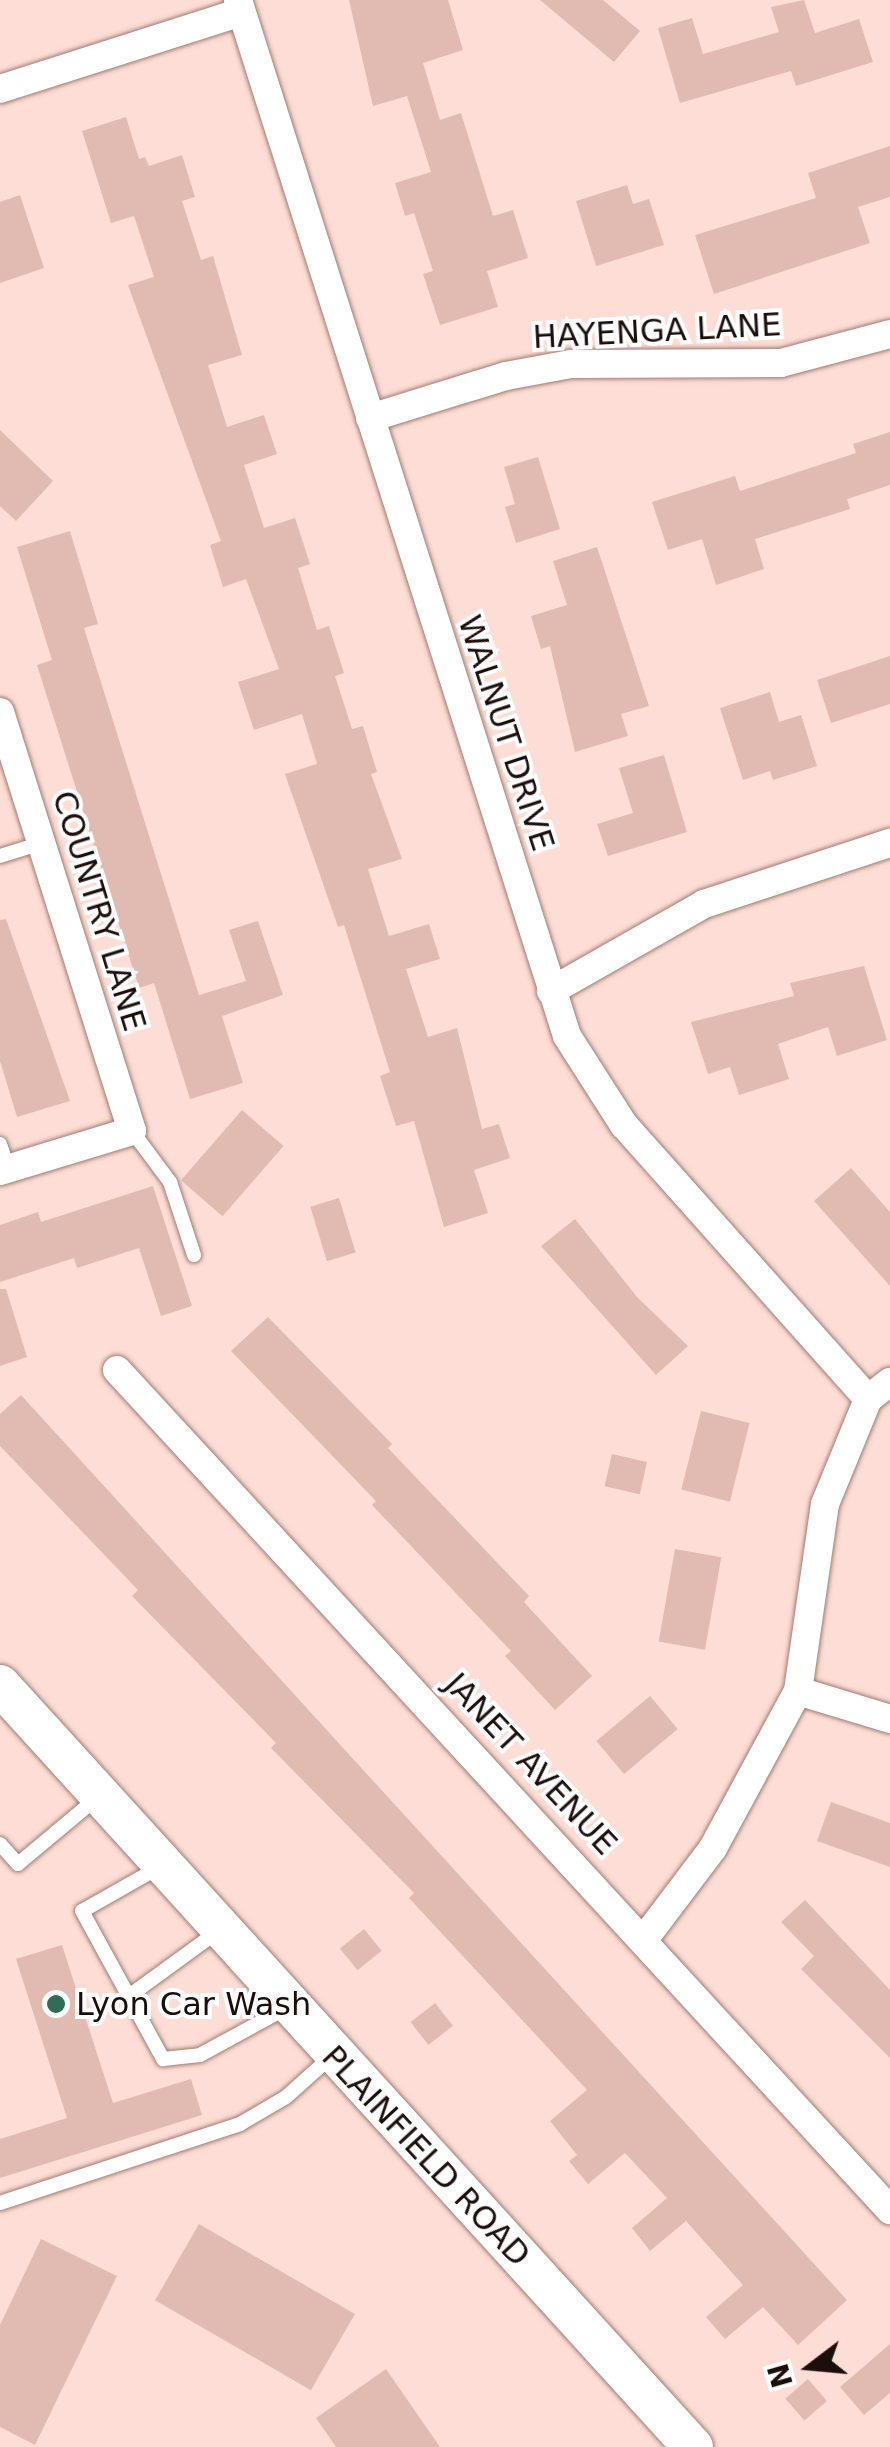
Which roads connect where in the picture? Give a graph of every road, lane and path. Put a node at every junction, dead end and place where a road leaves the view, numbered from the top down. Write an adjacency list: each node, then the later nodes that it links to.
1 (240, 6): 2 (street); 4 (street, WALNUT DRIVE)
2 (0, 89)
3 (890, 334): 4 (street, HAYENGA LANE)
4 (370, 418): 9 (street, WALNUT DRIVE)
5 (0, 712): 6 (street, COUNTRY LANE)
6 (42, 843): 8 (lane); 10 (street, COUNTRY LANE)
7 (890, 844): 9 (street)
8 (0, 856)
9 (551, 991): 14 (street, WALNUT DRIVE)
10 (132, 1131): 11 (street); 12 (lane)
11 (3, 1161)
12 (194, 1255)
13 (117, 1370): 22 (street, JANET AVENUE)
14 (879, 1391): 16 (street)
15 (0, 1685): 18 (main road, PLAINFIELD ROAD)
16 (798, 1692): 17 (street); 22 (street)
17 (890, 1719)
18 (100, 1795): 19 (lane); 20 (main road, PLAINFIELD ROAD)
19 (0, 1844)
20 (163, 1866): 21 (main road, PLAINFIELD ROAD); 23 (lane)
21 (220, 1930): 23 (lane); 24 (main road, PLAINFIELD ROAD)
22 (645, 1938): 27 (street, JANET AVENUE)
23 (128, 1996): 24 (lane)
24 (288, 2006): 25 (main road, PLAINFIELD ROAD)
25 (332, 2055): 26 (lane); 28 (main road, PLAINFIELD ROAD)
26 (0, 2203)
27 (890, 2210)
28 (693, 2447)

